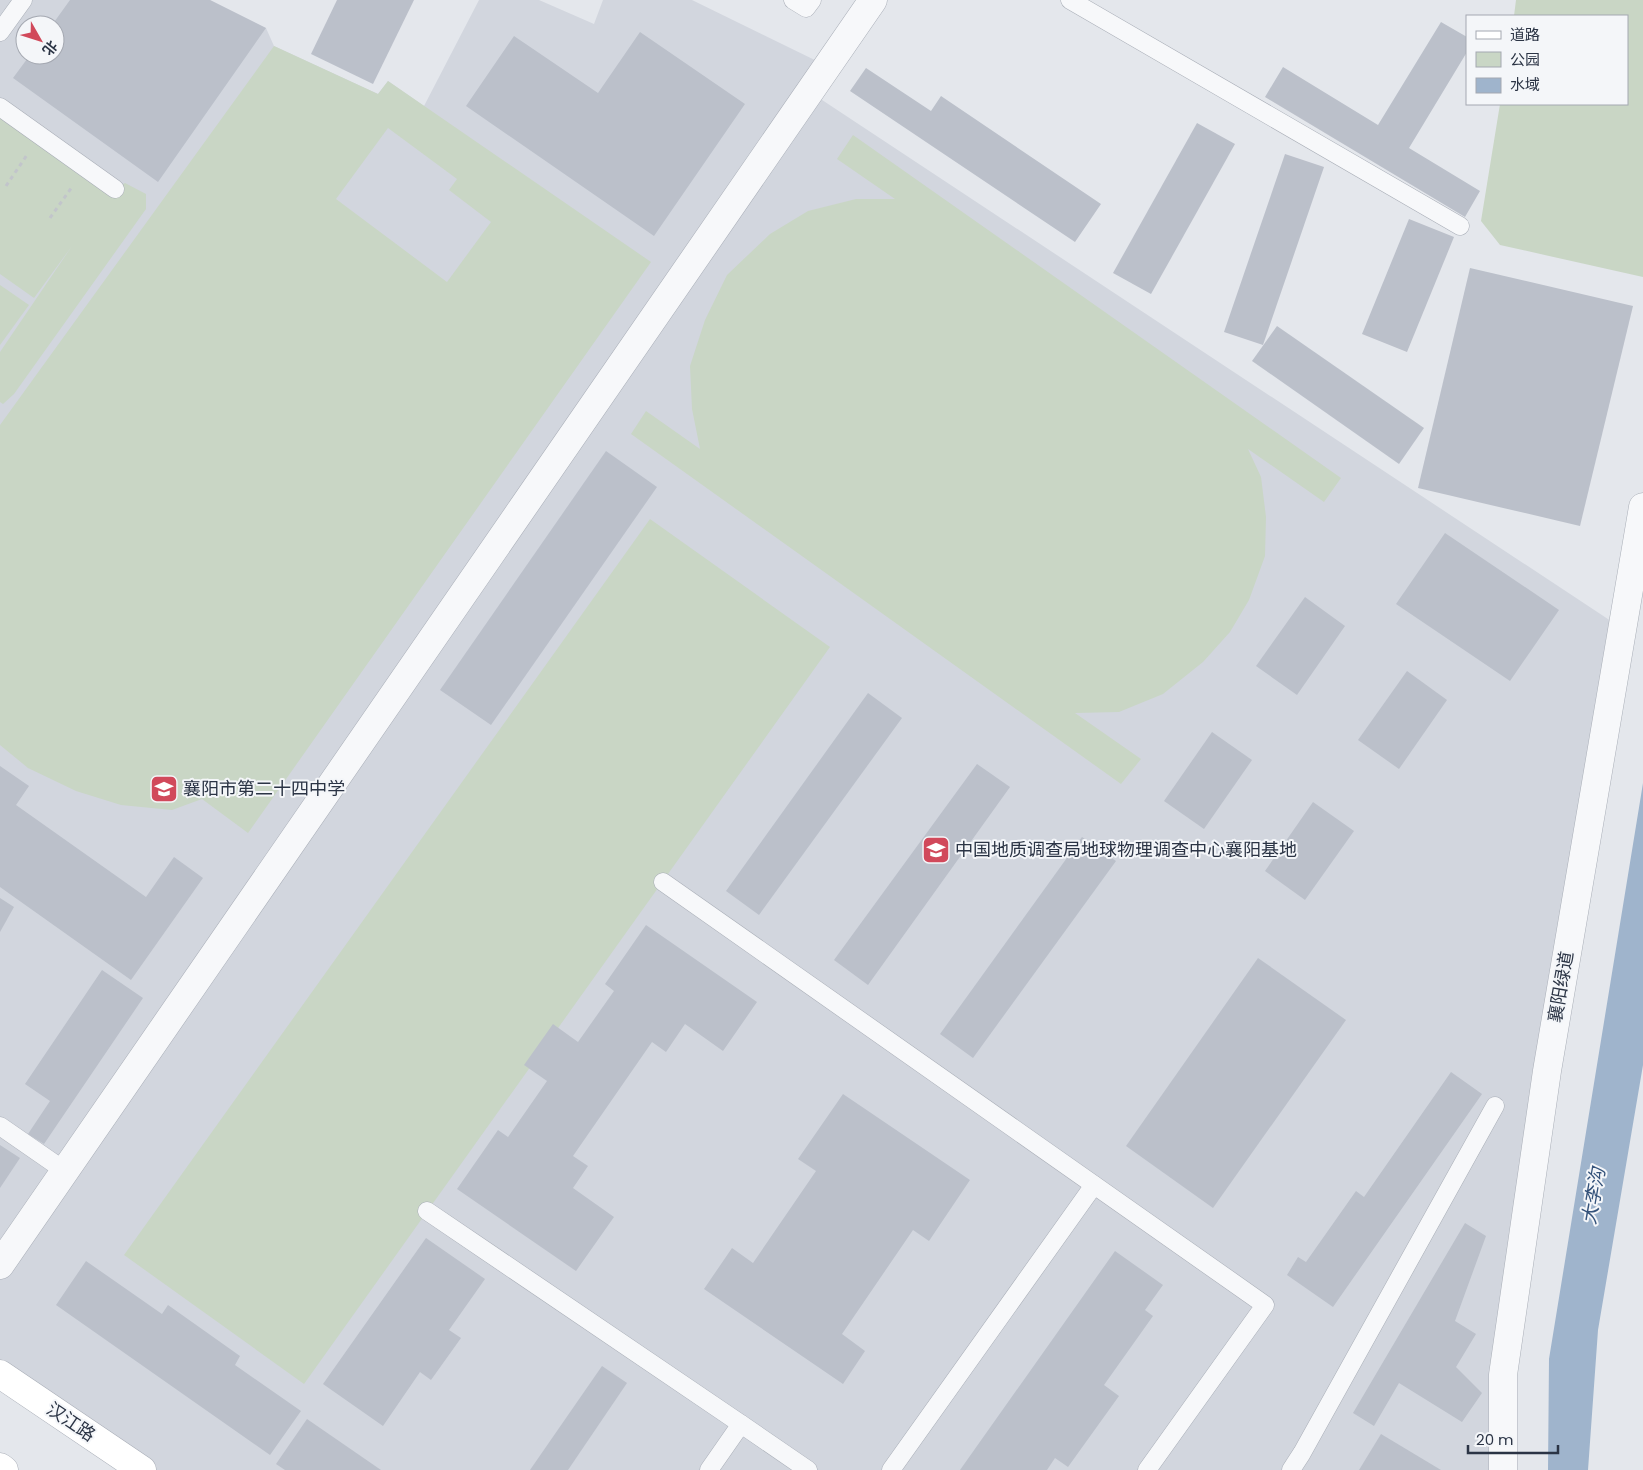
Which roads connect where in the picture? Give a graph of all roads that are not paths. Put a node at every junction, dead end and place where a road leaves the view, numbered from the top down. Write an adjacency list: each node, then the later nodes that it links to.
1 (23, 0): 6 (lane)
2 (793, 0): 3 (lane)
3 (812, 0)
4 (873, 0): 14 (street)
5 (1070, 0): 9 (lane)
6 (0, 32)
7 (0, 107): 8 (lane)
8 (115, 190)
9 (1460, 226)
10 (1643, 507): 28 (street, 襄阳绿道)
11 (663, 882): 15 (lane)
12 (1495, 1106): 27 (lane)
13 (0, 1126): 14 (lane)
14 (65, 1172): 17 (street)
15 (1094, 1185): 25 (lane); 26 (lane)
16 (427, 1211): 19 (lane)
17 (0, 1265)
18 (0, 1374): 22 (main road, 汉江路)
19 (741, 1424): 23 (lane); 24 (lane)
20 (0, 1467): 21 (main road)
21 (4, 1470)
22 (142, 1470)
23 (709, 1470)
24 (808, 1470)
25 (891, 1470)
26 (1147, 1470)
27 (1291, 1470)
28 (1503, 1470)

